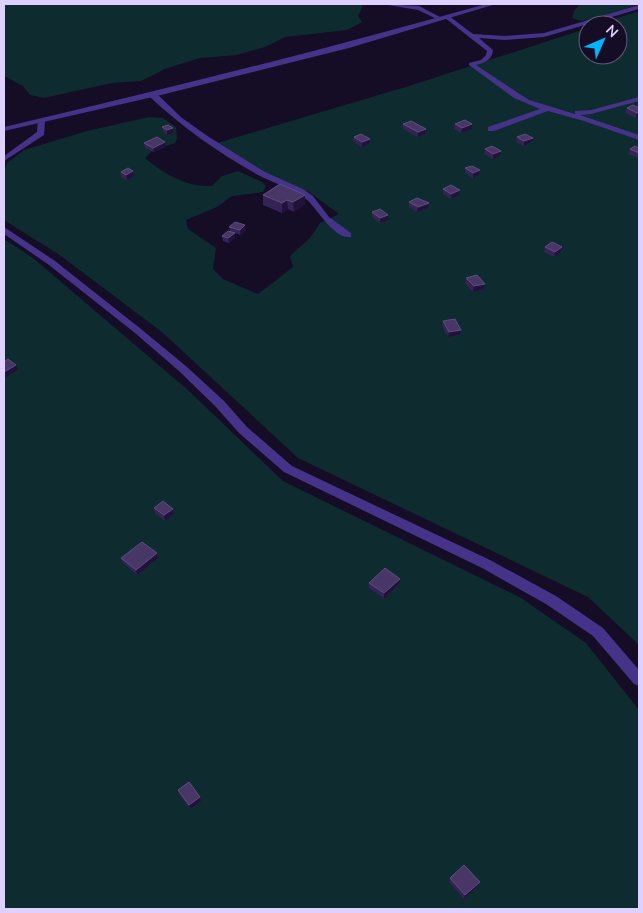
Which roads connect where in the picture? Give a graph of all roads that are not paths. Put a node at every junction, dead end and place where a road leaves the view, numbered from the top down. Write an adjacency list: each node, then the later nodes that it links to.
1 (384, 4): 4 (lane)
2 (493, 4): 4 (street)
3 (639, 7): 5 (lane)
4 (444, 18): 5 (lane); 6 (street)
5 (472, 36): 8 (lane)
6 (153, 94): 10 (street); 16 (lane)
7 (639, 100): 9 (lane)
8 (548, 109): 9 (lane); 12 (lane)
9 (568, 113): 13 (lane)
10 (42, 121): 11 (street); 14 (lane)
11 (4, 129)
12 (491, 129)
13 (639, 138)
14 (4, 159)
15 (4, 230): 17 (lane)
16 (348, 235)
17 (639, 680)

